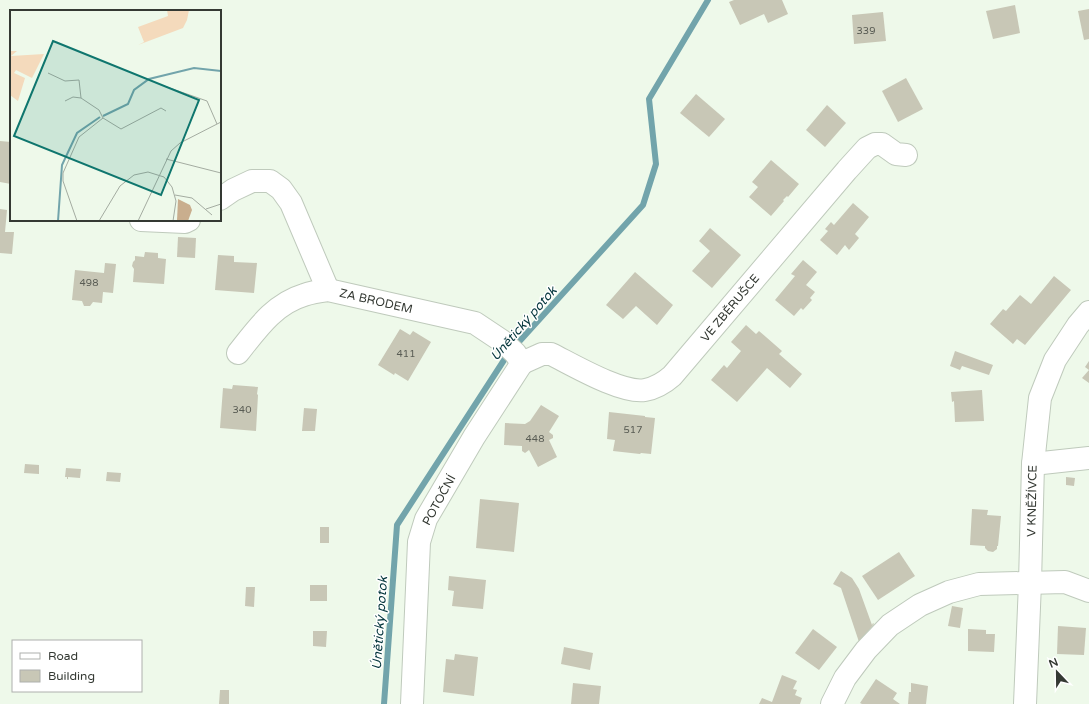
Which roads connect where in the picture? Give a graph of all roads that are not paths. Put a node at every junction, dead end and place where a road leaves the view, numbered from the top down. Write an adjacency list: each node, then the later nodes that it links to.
1 (906, 155): 7 (street, VE ZBĚRUŠCE)
2 (221, 198): 5 (street)
3 (163, 221): 4 (street)
4 (186, 221)
5 (328, 290): 7 (street, ZA BRODEM); 8 (street, ZA BRODEM)
6 (1089, 312): 10 (street, V KNĚŽÍVCE)
7 (513, 352): 13 (street, POTOČNÍ)
8 (238, 353)
9 (1089, 458): 10 (street)
10 (1032, 464): 11 (street, V KNĚŽÍVCE)
11 (1030, 583): 12 (street); 14 (street); 15 (street, V KNĚŽÍVCE)
12 (1089, 591)
13 (412, 704)
14 (832, 704)
15 (1025, 704)

